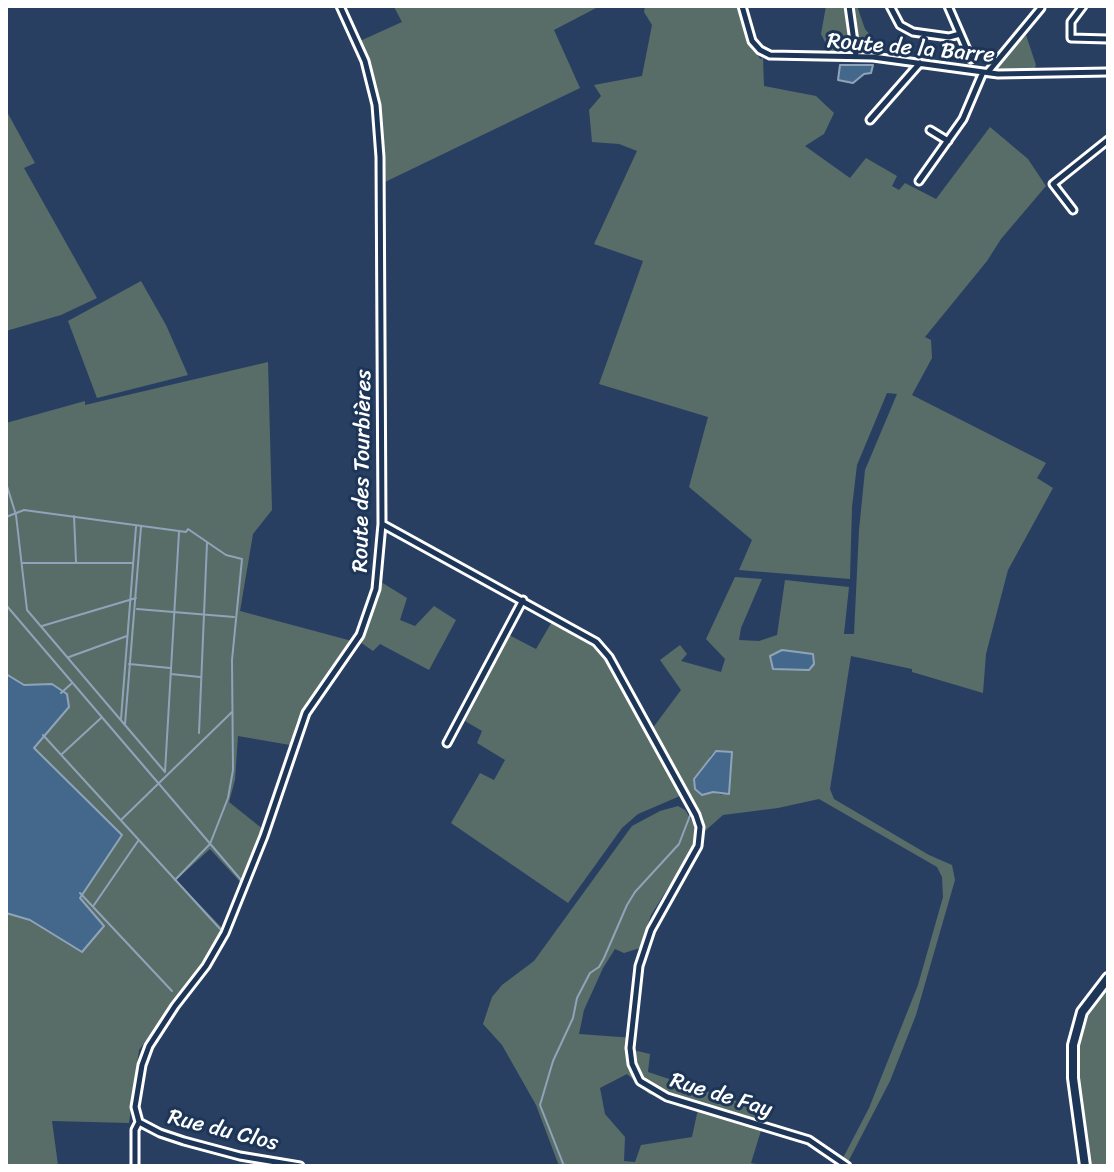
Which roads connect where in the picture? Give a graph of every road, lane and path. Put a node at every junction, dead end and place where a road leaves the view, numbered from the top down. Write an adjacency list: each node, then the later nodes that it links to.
1 (340, 6): 21 (street, Route des Tourbières)
2 (742, 6): 10 (street, Route de la Barre)
3 (849, 6): 10 (street)
4 (890, 6): 8 (street)
5 (948, 6): 8 (street)
6 (1083, 6): 9 (street)
7 (1041, 8): 13 (street)
8 (960, 34): 11 (street)
9 (1108, 39)
10 (856, 56): 12 (street, Route de la Barre)
11 (971, 59)
12 (921, 62): 13 (street, Route de la Barre); 15 (street)
13 (985, 72): 14 (street, Route de la Barre); 18 (street)
14 (1108, 72)
15 (870, 120)
16 (930, 130): 18 (street)
17 (1108, 140): 20 (street)
18 (948, 141): 19 (street)
19 (919, 181)
20 (1073, 210)
21 (382, 524): 22 (street, Rue de Fay); 25 (street, Route des Tourbières)
22 (523, 600): 23 (street); 28 (street, Rue de Fay)
23 (447, 743)
24 (1108, 978): 29 (main road)
25 (139, 1122): 26 (street, Route des Tourbières); 27 (street, Rue du Clos)
26 (135, 1166)
27 (300, 1166)
28 (847, 1166)
29 (1085, 1166)

